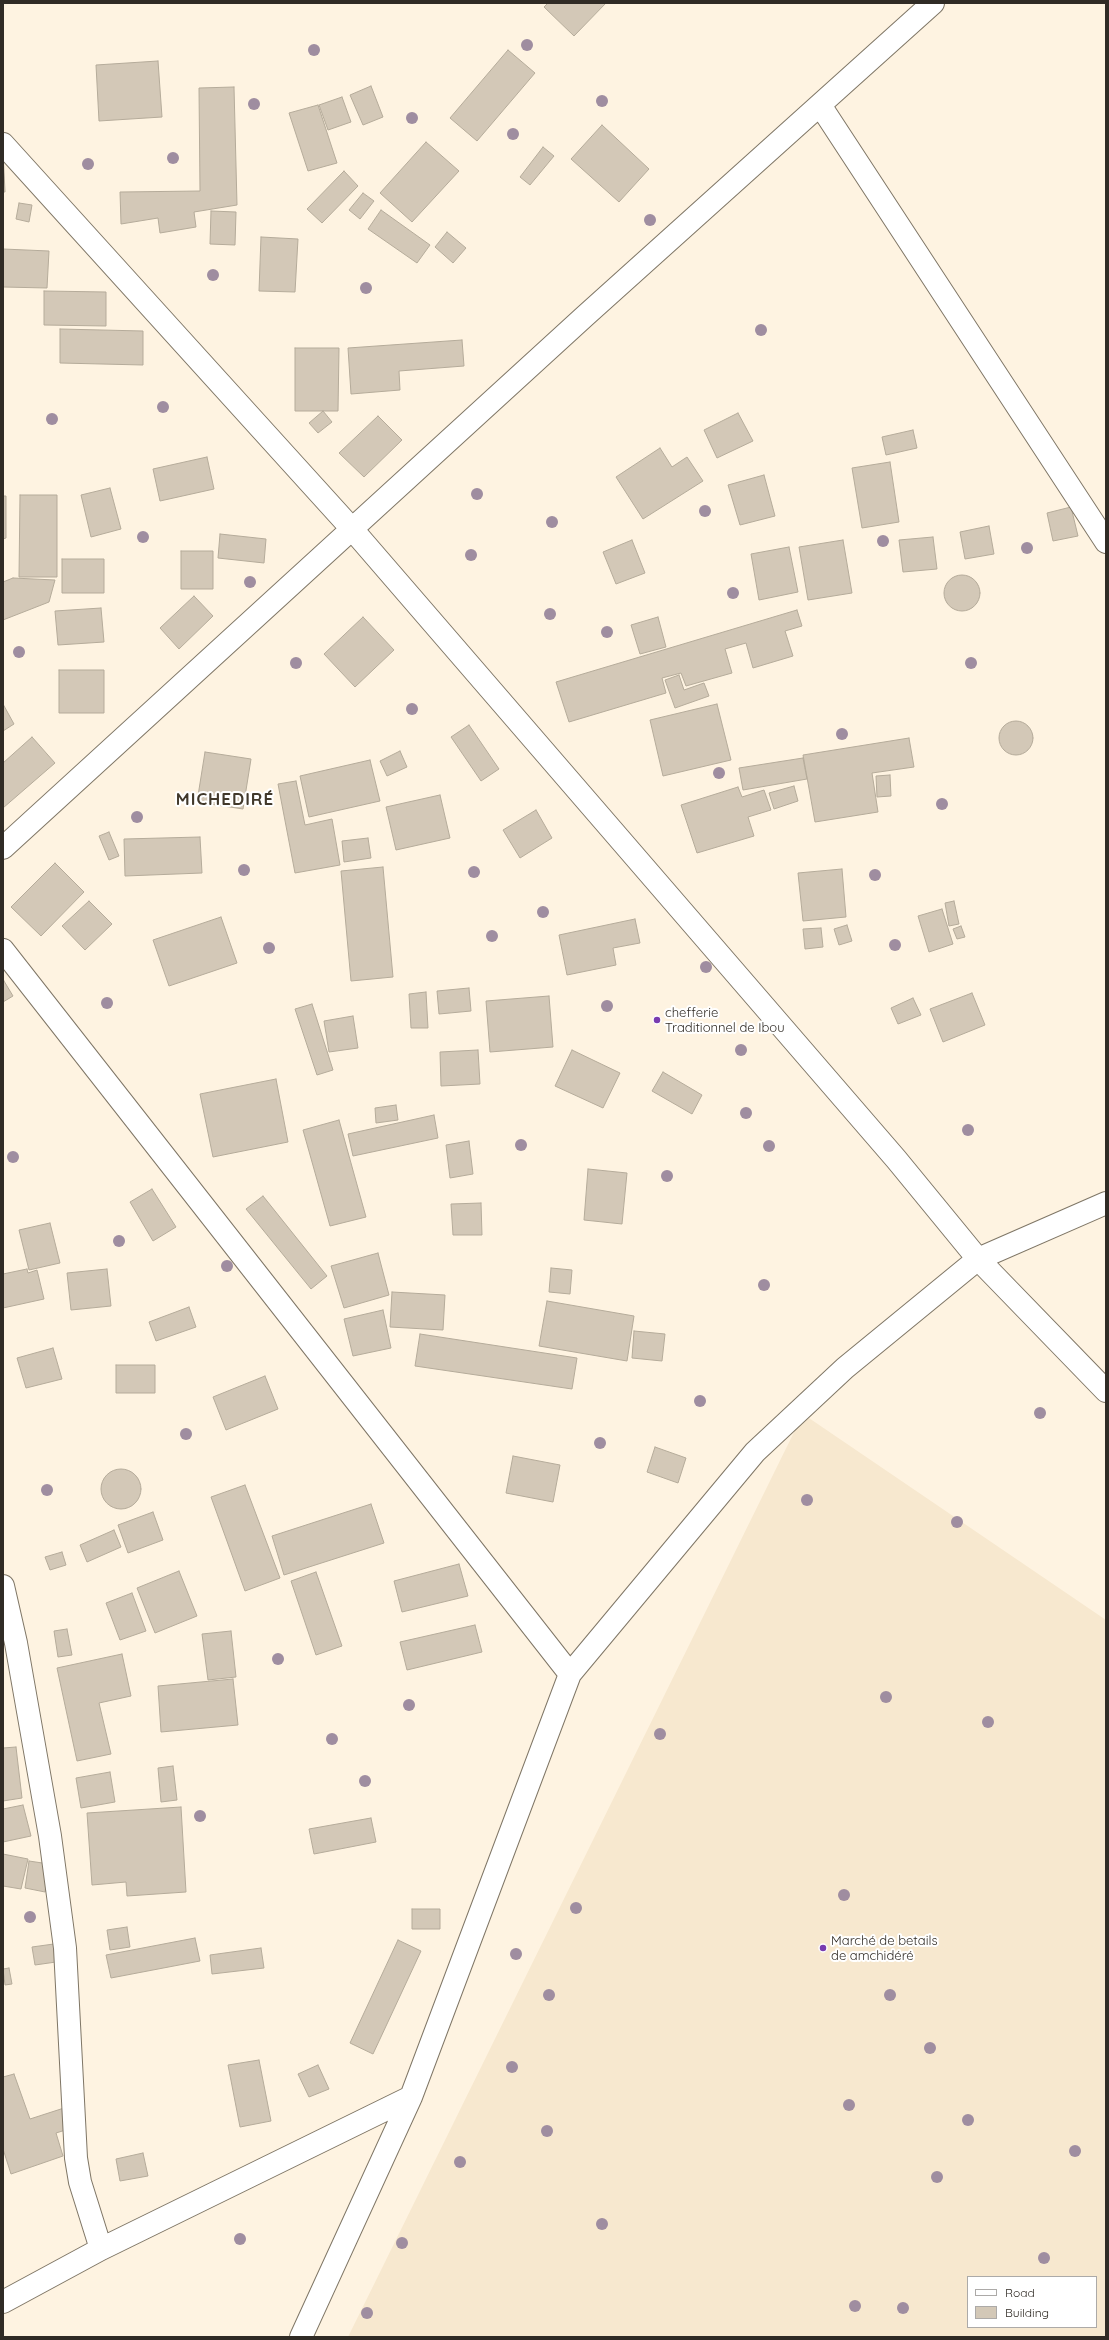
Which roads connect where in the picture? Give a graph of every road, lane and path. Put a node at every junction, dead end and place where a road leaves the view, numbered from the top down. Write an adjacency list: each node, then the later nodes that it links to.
1 (933, 3): 2 (street)
2 (820, 105): 4 (street); 5 (street)
3 (3, 144): 4 (street)
4 (352, 529): 6 (street); 9 (street)
5 (1106, 542)
6 (3, 848)
7 (3, 950): 12 (street)
8 (1106, 1203): 9 (street)
9 (978, 1259): 10 (street); 12 (street)
10 (1106, 1391)
11 (3, 1586): 14 (street)
12 (570, 1674): 13 (street)
13 (411, 2097): 14 (street); 16 (street)
14 (101, 2249): 15 (street)
15 (3, 2302)
16 (302, 2337)

